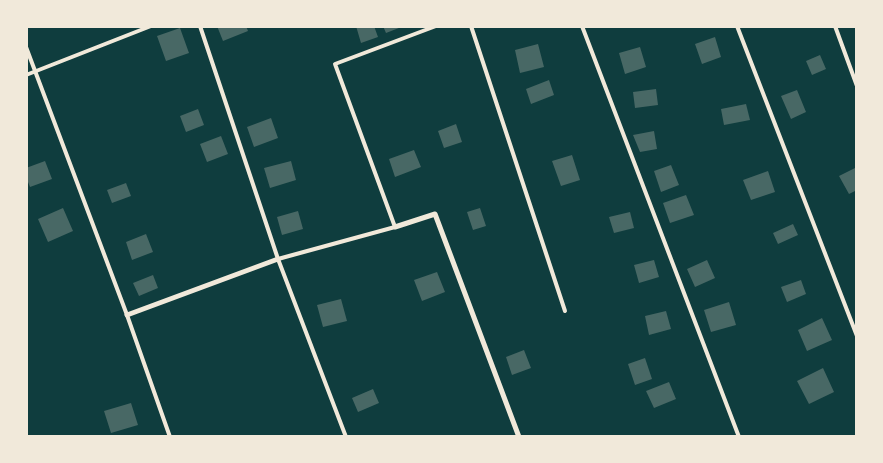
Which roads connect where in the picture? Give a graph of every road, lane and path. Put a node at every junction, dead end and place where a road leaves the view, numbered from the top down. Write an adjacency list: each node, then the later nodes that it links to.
1 (151, 26): 9 (lane)
2 (200, 26): 13 (lane)
3 (436, 26): 12 (lane)
4 (471, 26): 14 (lane)
5 (582, 26): 20 (lane)
6 (737, 26): 16 (lane)
7 (835, 26): 11 (lane)
8 (26, 47): 9 (lane)
9 (35, 71): 10 (lane); 15 (lane)
10 (26, 75)
11 (857, 86)
12 (395, 227): 13 (lane); 19 (street)
13 (278, 259): 15 (street); 18 (lane)
14 (565, 311)
15 (127, 314): 17 (lane)
16 (857, 336)
17 (170, 437)
18 (346, 437)
19 (519, 437)
20 (739, 437)

